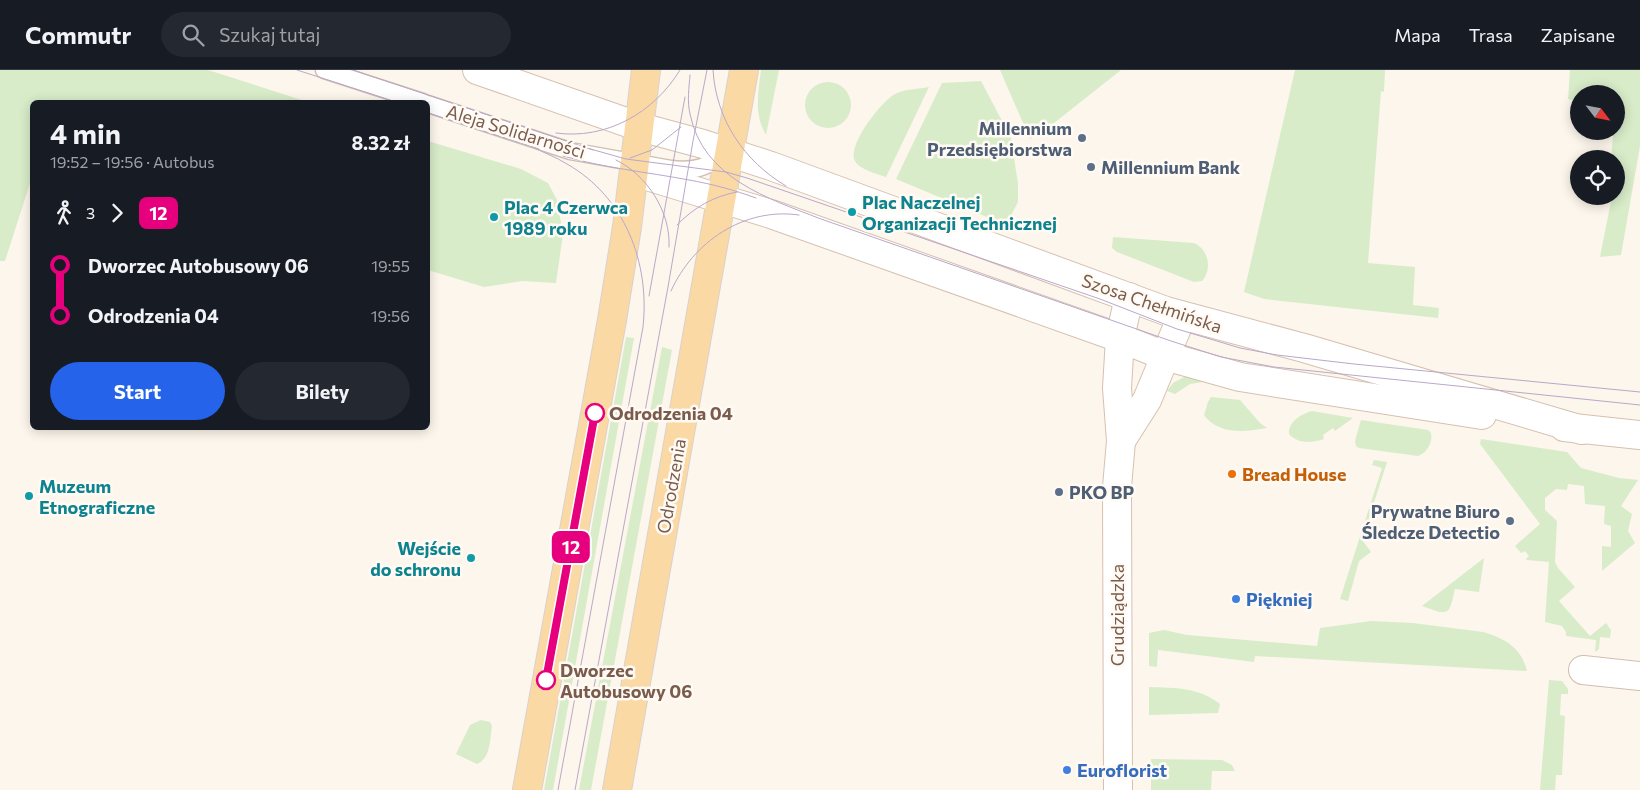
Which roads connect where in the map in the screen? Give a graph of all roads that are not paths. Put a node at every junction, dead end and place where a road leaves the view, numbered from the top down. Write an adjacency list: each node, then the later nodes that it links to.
1 (324, 70): 5 (lane, Aleja Solidarności)
2 (477, 70): 7 (street)
3 (646, 70): 7 (main road)
4 (744, 70): 8 (main road, Odrodzenia)
5 (417, 100)
6 (430, 105): 9 (lane, Aleja Solidarności)
7 (640, 127): 8 (street, Szosa Chełmińska); 9 (main road)
8 (729, 152): 10 (lane); 11 (main road, Odrodzenia); 12 (street, Szosa Chełmińska)
9 (634, 168): 10 (lane); 11 (street, Szosa Chełmińska); 21 (main road)
10 (688, 171): 11 (lane, Szosa Chełmińska)
11 (721, 200): 14 (street, Szosa Chełmińska); 22 (main road, Odrodzenia)
12 (1129, 296): 13 (street, Szosa Chełmińska); 14 (street, Grudziądzka)
13 (1182, 316): 15 (street, Grudziądzka); 16 (street, Szosa Chełmińska)
14 (1120, 338): 15 (street, Szosa Chełmińska); 18 (street, Grudziądzka)
15 (1165, 356): 16 (street, Szosa Chełmińska); 18 (street, Grudziądzka)
16 (1582, 430): 17 (street, Szosa Chełmińska)
17 (1640, 435)
18 (1121, 441): 23 (street, Grudziądzka)
19 (1583, 670): 20 (street)
20 (1640, 676)
21 (527, 790)
22 (617, 790)
23 (1118, 790)

